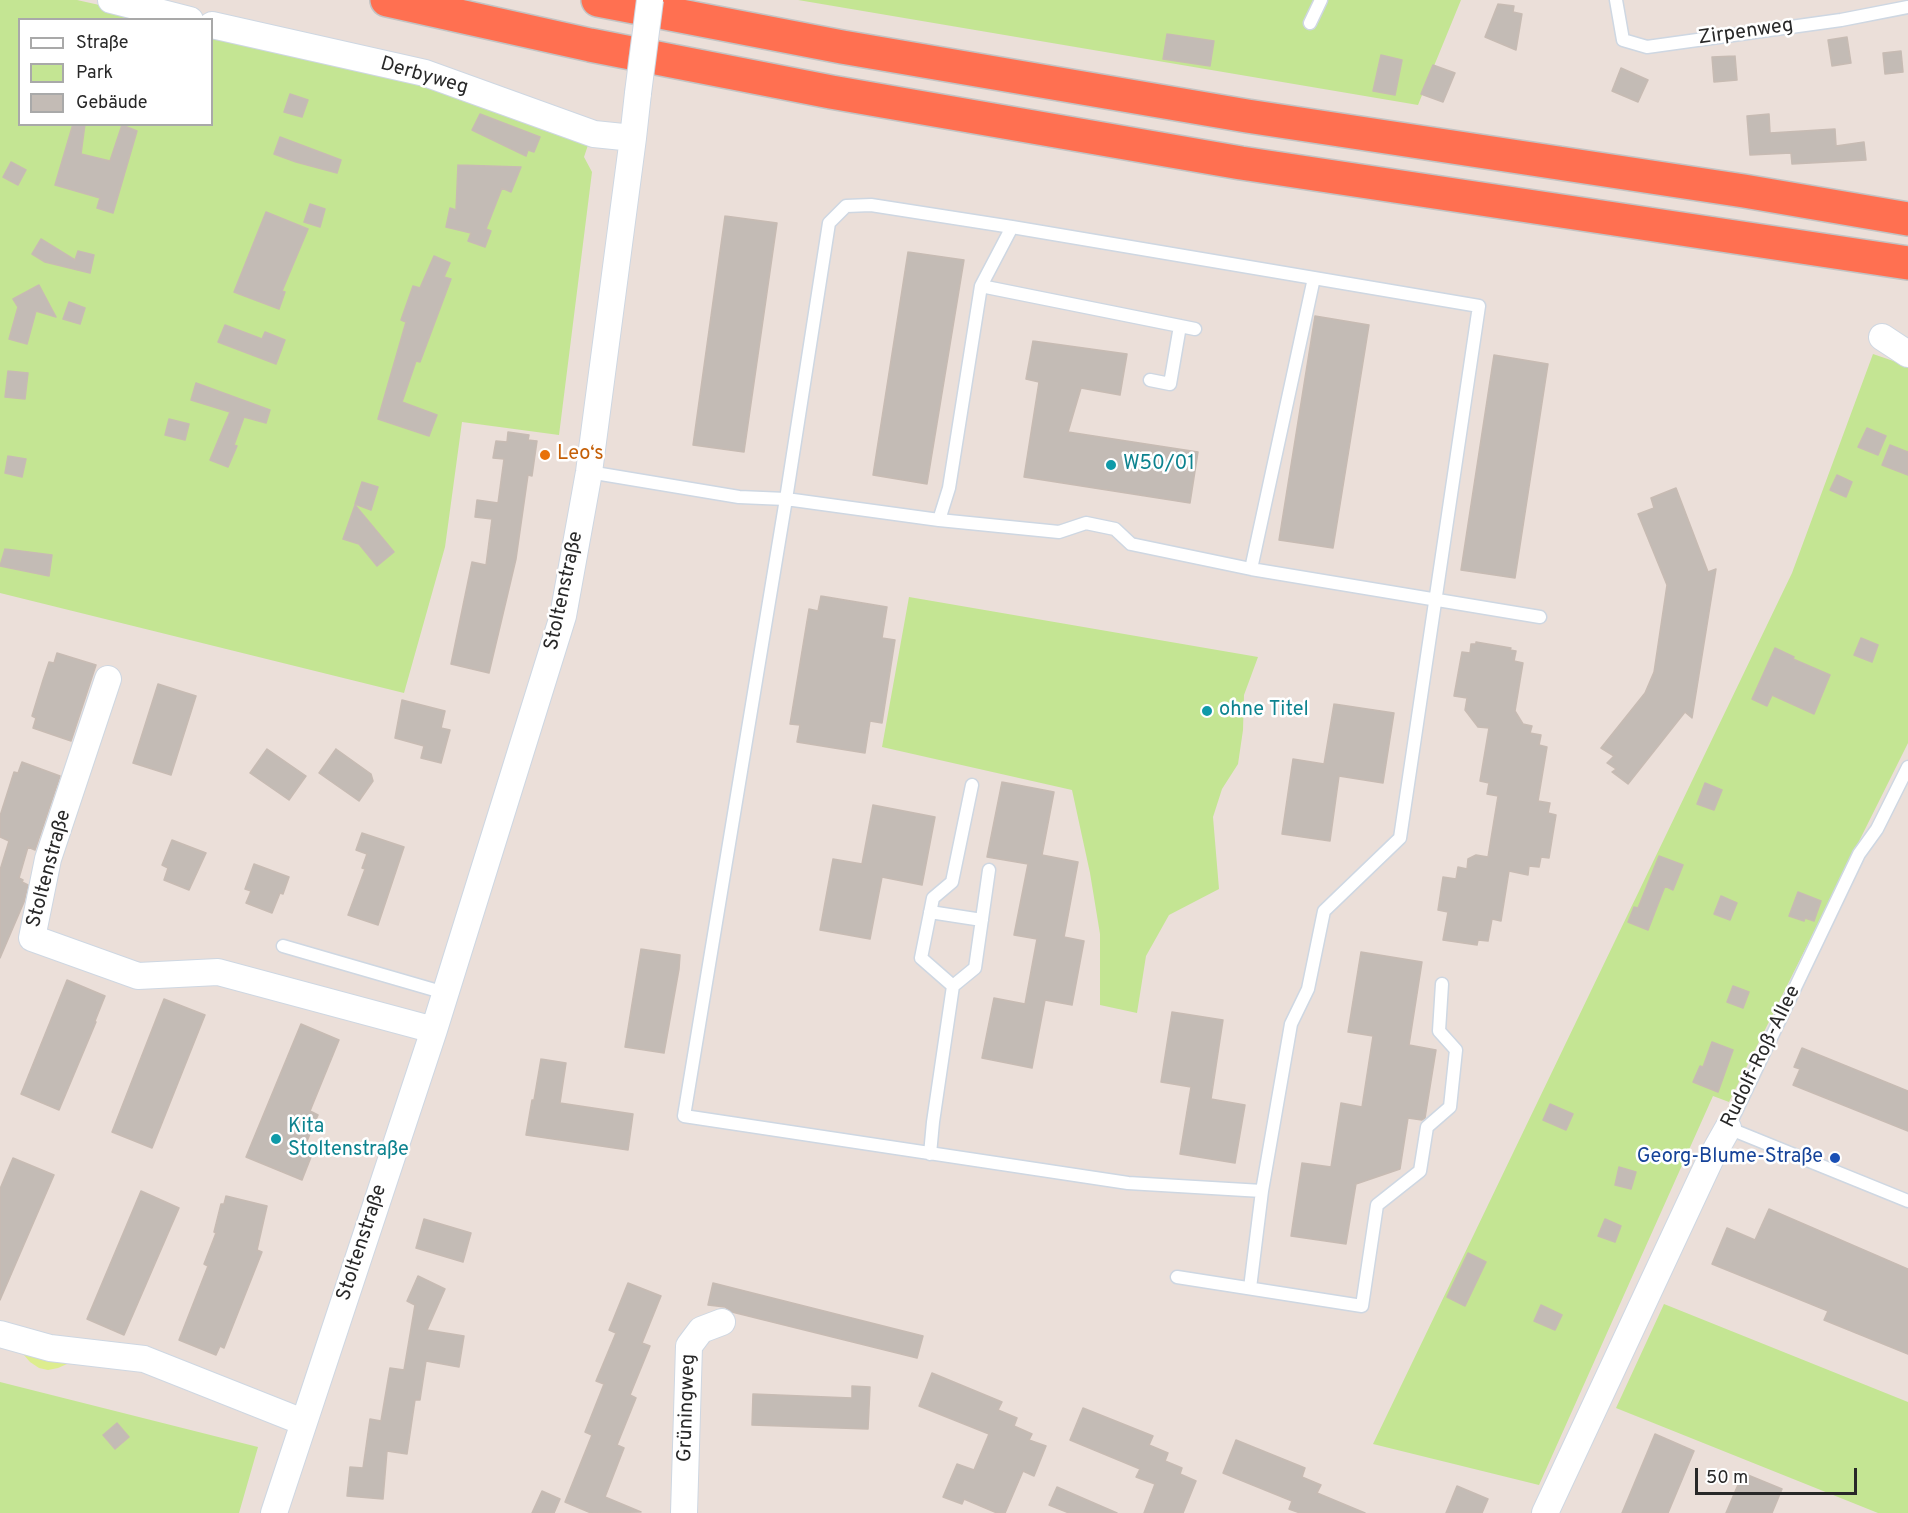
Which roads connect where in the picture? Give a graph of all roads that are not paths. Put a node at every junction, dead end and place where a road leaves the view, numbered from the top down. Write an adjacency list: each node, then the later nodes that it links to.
1 (111, 0): 8 (street)
2 (387, 0): 14 (highway)
3 (598, 0): 12 (highway)
4 (650, 0): 11 (street, Stoltenstraße, bridge)
5 (1321, 0): 9 (lane)
6 (1616, 0): 7 (lane, Zirpenweg)
7 (1908, 7)
8 (182, 18)
9 (1310, 23)
10 (213, 25): 11 (street, Derbyweg)
11 (633, 138): 22 (street, Stoltenstraße)
12 (1908, 219)
13 (1012, 227): 15 (lane); 16 (lane); 23 (lane)
14 (1908, 263)
15 (1314, 278): 25 (lane); 26 (lane)
16 (981, 286): 17 (lane); 24 (lane)
17 (1180, 326): 18 (lane); 21 (lane)
18 (1195, 329)
19 (1882, 337): 20 (street)
20 (1908, 354)
21 (1150, 380)
22 (589, 472): 23 (lane); 37 (street, Stoltenstraße)
23 (786, 499): 24 (lane); 40 (lane)
24 (939, 520): 25 (lane)
25 (1251, 569): 26 (lane)
26 (1435, 598): 27 (lane); 41 (lane)
27 (1540, 617)
28 (108, 679): 38 (street, Stoltenstraße)
29 (1908, 767): 39 (lane, Rudolf-Roß-Allee)
30 (972, 785): 32 (lane)
31 (989, 870): 33 (lane)
32 (930, 912): 33 (lane); 36 (lane)
33 (982, 920): 36 (lane)
34 (283, 946): 37 (lane)
35 (1442, 984): 44 (lane)
36 (953, 986): 40 (lane)
37 (446, 993): 38 (street, Stoltenstraße)
38 (434, 1030): 47 (street, Stoltenstraße)
39 (1728, 1128): 42 (lane); 50 (street, Rudolf-Roß-Allee)
40 (930, 1154): 41 (lane)
41 (1262, 1191): 44 (lane)
42 (1908, 1201)
43 (1178, 1277): 44 (lane)
44 (1250, 1288)
45 (722, 1322): 49 (street, Grüningweg)
46 (0, 1334): 47 (street)
47 (303, 1422): 48 (street, Stoltenstraße)
48 (274, 1513)
49 (684, 1513)
50 (1545, 1513)

